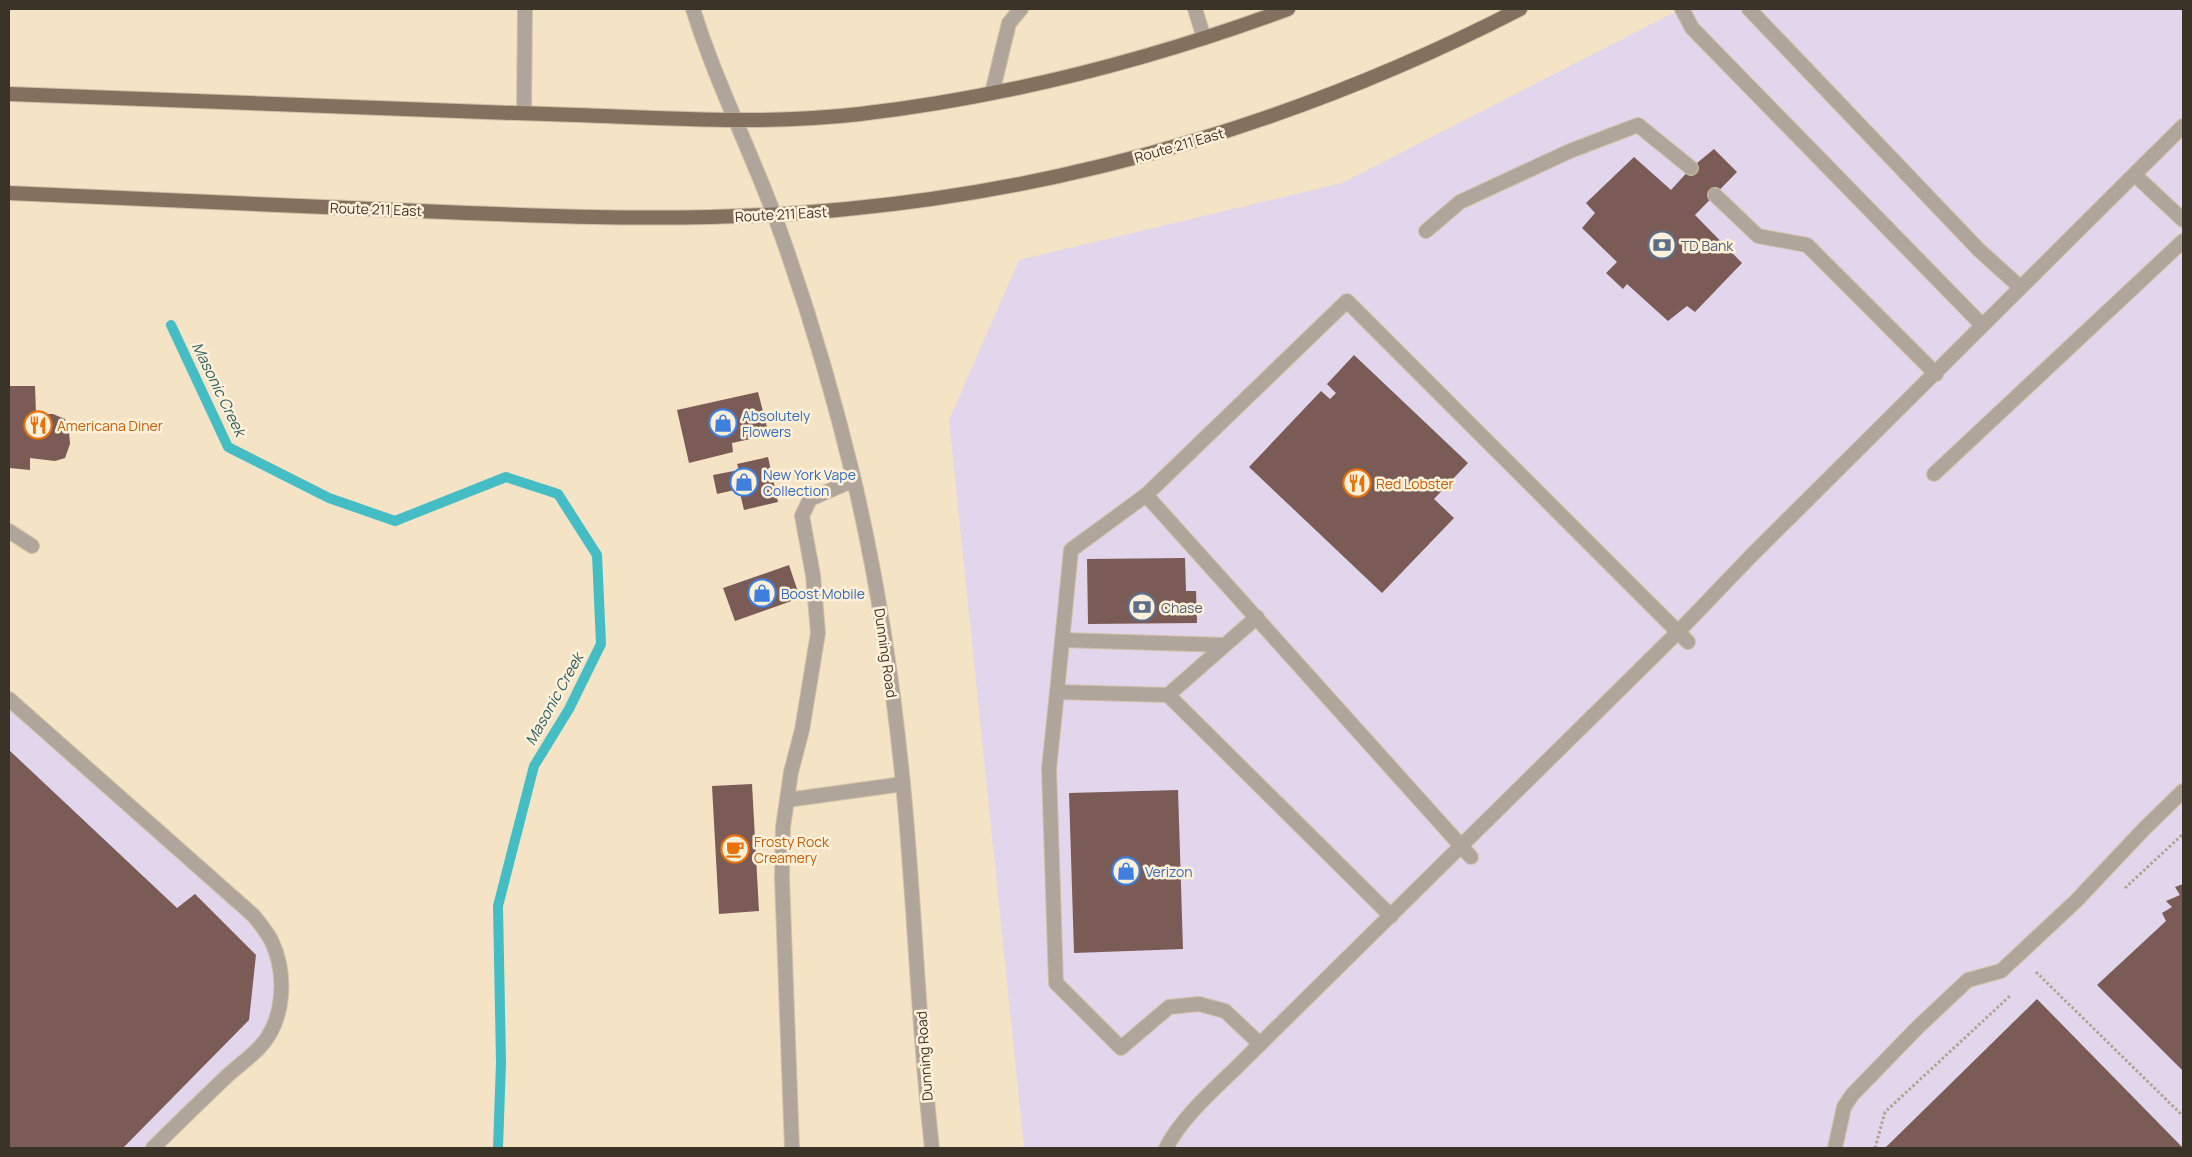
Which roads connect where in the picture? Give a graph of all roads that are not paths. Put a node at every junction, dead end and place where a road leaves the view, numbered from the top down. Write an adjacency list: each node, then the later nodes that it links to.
1 (526, 9): 12 (street)
2 (693, 9): 13 (street, Dunning Road)
3 (1021, 9): 10 (street)
4 (1195, 9): 9 (street)
5 (1288, 9): 9 (main road)
6 (1520, 9): 19 (main road, Route 211 East)
7 (1682, 9): 24 (street)
8 (1749, 9): 23 (street)
9 (1204, 38): 10 (main road)
10 (992, 93): 13 (main road)
11 (9, 94): 12 (main road)
12 (524, 113): 13 (main road)
13 (734, 119): 19 (street, Dunning Road)
14 (2183, 126): 16 (street)
15 (1691, 168): 21 (street)
16 (2135, 175): 20 (street); 23 (street)
17 (9, 193): 19 (main road, Route 211 East)
18 (1715, 195): 25 (street)
19 (774, 215): 27 (street, Dunning Road)
20 (2183, 220)
21 (1426, 231)
22 (2183, 241): 26 (street)
23 (2020, 287): 24 (street)
24 (1982, 325): 25 (street)
25 (1936, 374): 32 (street)
26 (1934, 474)
27 (854, 480): 38 (street, Dunning Road); 40 (street)
28 (1146, 495): 31 (street); 32 (street); 33 (street)
29 (9, 531): 30 (street)
30 (32, 546)
31 (1257, 617): 34 (street); 41 (street)
32 (1683, 637): 41 (street)
33 (1062, 640): 34 (street); 35 (street)
34 (1225, 645): 36 (street)
35 (1057, 692): 36 (street); 44 (street)
36 (1168, 695): 43 (street)
37 (9, 698): 45 (street)
38 (903, 784): 40 (street); 47 (street, Dunning Road)
39 (2183, 791): 49 (street)
40 (787, 800): 46 (street)
41 (1462, 846): 42 (street); 43 (street)
42 (1471, 857)
43 (1391, 916): 44 (street)
44 (1260, 1044): 48 (street)
45 (153, 1148)
46 (792, 1148)
47 (932, 1148)
48 (1166, 1148)
49 (1835, 1148)

